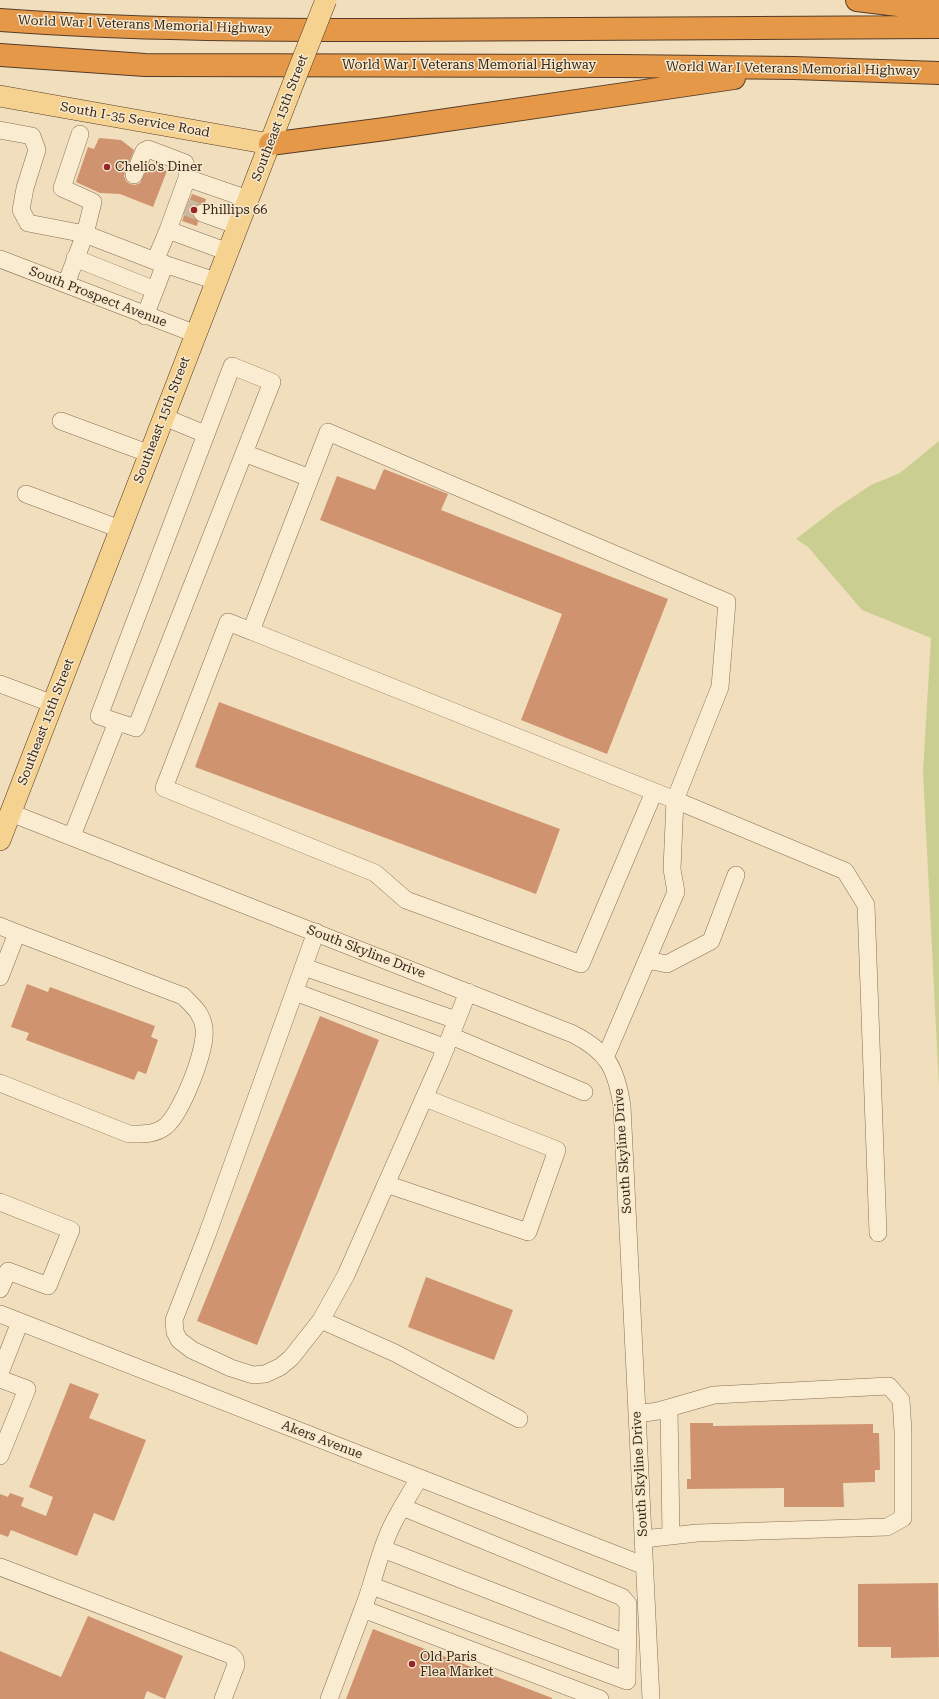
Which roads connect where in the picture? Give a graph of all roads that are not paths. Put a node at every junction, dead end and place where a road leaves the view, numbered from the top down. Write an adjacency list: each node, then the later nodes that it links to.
1 (326, 0): 12 (main road, Southeast 15th Street, bridge)
2 (857, 0): 3 (highway)
3 (939, 10)
4 (0, 20): 5 (highway, World War I Veterans Memorial Highway)
5 (939, 27)
6 (0, 55): 7 (highway, World War I Veterans Memorial Highway)
7 (794, 68): 8 (highway, World War I Veterans Memorial Highway); 12 (highway)
8 (939, 73)
9 (0, 96): 12 (main road, South I-35 Service Road)
10 (0, 130): 19 (street)
11 (80, 134): 19 (street)
12 (270, 144): 15 (main road, Southeast 15th Street)
13 (134, 175): 14 (street)
14 (187, 178): 15 (street); 18 (street)
15 (248, 199): 17 (main road, Southeast 15th Street)
16 (202, 213): 17 (street)
17 (238, 226): 20 (main road, Southeast 15th Street)
18 (168, 230): 20 (street); 23 (street)
19 (85, 234): 21 (street); 23 (street)
20 (228, 252): 24 (main road, Southeast 15th Street)
21 (75, 258): 25 (street); 26 (street)
22 (0, 259): 25 (street, South Prospect Avenue)
23 (160, 263): 24 (street); 26 (street)
24 (216, 281): 28 (main road, Southeast 15th Street)
25 (66, 284): 27 (street, South Prospect Avenue)
26 (155, 290): 27 (street)
27 (145, 316): 28 (street, South Prospect Avenue)
28 (196, 334): 29 (main road, Southeast 15th Street)
29 (164, 417): 31 (street); 33 (main road, Southeast 15th Street)
30 (61, 421): 33 (street)
31 (206, 434): 32 (street); 40 (street)
32 (244, 453): 34 (street); 40 (street)
33 (150, 454): 36 (main road, Southeast 15th Street)
34 (310, 478): 37 (street); 42 (street)
35 (26, 494): 36 (street)
36 (120, 529): 39 (main road, Southeast 15th Street)
37 (251, 631): 41 (street); 41 (street)
38 (0, 684): 39 (street)
39 (52, 704): 43 (main road, Southeast 15th Street)
40 (117, 722): 44 (street)
41 (654, 792): 42 (street)
42 (675, 800): 50 (street); 63 (street)
43 (11, 812): 44 (street, South Skyline Drive); 45 (main road, Southeast 15th Street)
44 (72, 836): 49 (street, South Skyline Drive)
45 (0, 840)
46 (736, 875): 50 (street)
47 (0, 926): 48 (street)
48 (17, 932): 52 (street); 58 (street)
49 (316, 932): 51 (street); 54 (street, South Skyline Drive)
50 (647, 960): 57 (street)
51 (304, 967): 53 (street); 55 (street)
52 (0, 977)
53 (295, 992): 56 (street); 66 (street)
54 (468, 992): 55 (street); 57 (street, South Skyline Drive)
55 (456, 1020): 56 (street)
56 (448, 1042): 59 (street); 60 (street)
57 (605, 1058): 71 (street, South Skyline Drive)
58 (0, 1083)
59 (584, 1092)
60 (425, 1098): 61 (street); 61 (street)
61 (386, 1184): 66 (street)
62 (0, 1202): 64 (street)
63 (878, 1233)
64 (0, 1289)
65 (0, 1314): 67 (street, Akers Avenue)
66 (321, 1320): 72 (street)
67 (20, 1322): 68 (street); 74 (street, Akers Avenue)
68 (0, 1373)
69 (0, 1379): 73 (street)
70 (669, 1408): 71 (street); 76 (street); 76 (street)
71 (637, 1414): 77 (street, South Skyline Drive)
72 (519, 1419)
73 (0, 1456)
74 (419, 1478): 75 (street); 80 (street, Akers Avenue)
75 (402, 1507): 78 (street); 83 (street)
76 (671, 1536): 77 (street)
77 (644, 1539): 80 (street, South Skyline Drive)
78 (382, 1549): 81 (street); 83 (street)
79 (0, 1566): 84 (street)
80 (645, 1566): 87 (street, South Skyline Drive)
81 (372, 1586): 82 (street); 83 (street)
82 (363, 1609): 85 (street); 86 (street)
83 (628, 1644)
84 (223, 1699)
85 (329, 1699)
86 (600, 1699)
87 (651, 1699)

